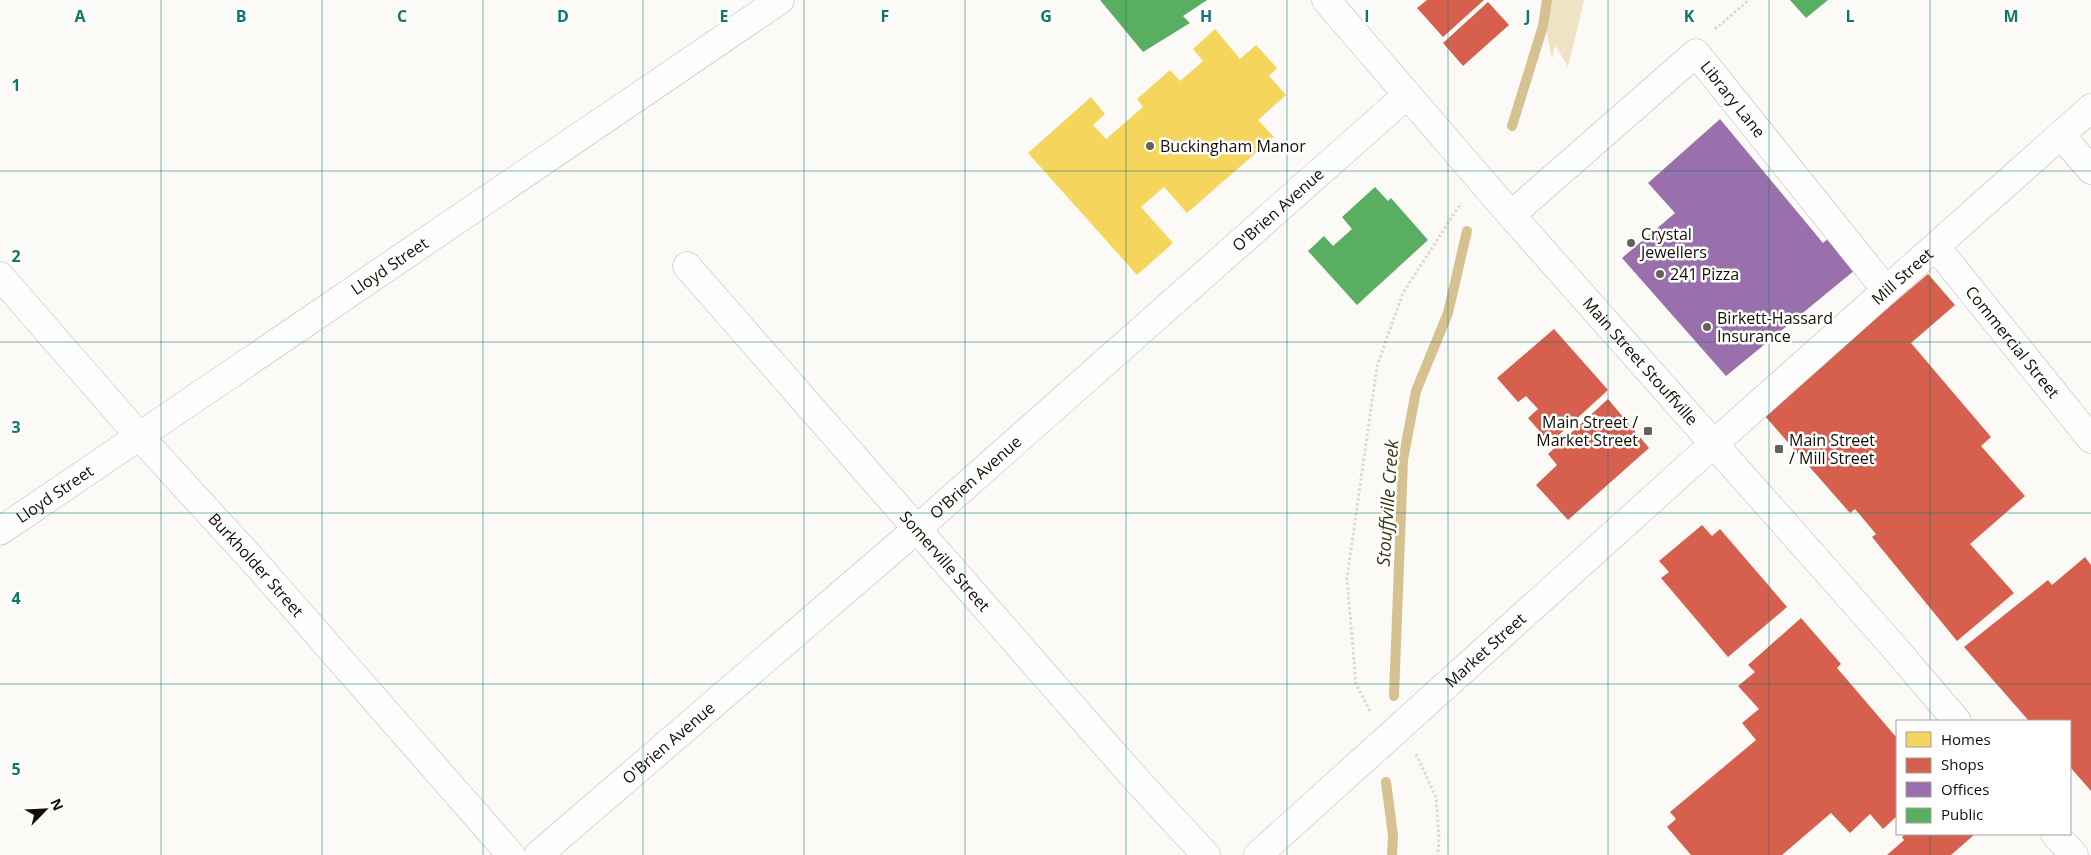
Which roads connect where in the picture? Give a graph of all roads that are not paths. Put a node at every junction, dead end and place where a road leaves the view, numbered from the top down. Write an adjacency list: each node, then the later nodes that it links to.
1 (780, 0): 12 (street, Lloyd Street)
2 (1326, 0): 3 (street, Main Street Stouffville)
3 (1407, 95): 7 (street, Main Street Stouffville); 15 (street, O'Brien Avenue)
4 (2091, 108): 5 (street, Mill Street)
5 (2061, 135): 6 (street); 8 (street, Mill Street)
6 (2091, 170)
7 (1511, 215): 11 (street, Library Lane); 14 (street, Main Street Stouffville)
8 (1936, 246): 11 (street, Mill Street); 13 (street, Commercial Street)
9 (686, 266): 15 (street, Somerville Street)
10 (0, 276): 12 (street, Burkholder Street)
11 (1886, 290): 14 (street, Mill Street)
12 (140, 437): 16 (street, Lloyd Street); 19 (street, Burkholder Street)
13 (2091, 439)
14 (1714, 444): 17 (street, Main Street Stouffville); 22 (street, Market Street)
15 (918, 528): 20 (street, O'Brien Avenue); 21 (street, Somerville Street)
16 (0, 531)
17 (1956, 720)
18 (2057, 835): 23 (street)
19 (511, 855)
20 (538, 855)
21 (1206, 855)
22 (1258, 855)
23 (2074, 855)

